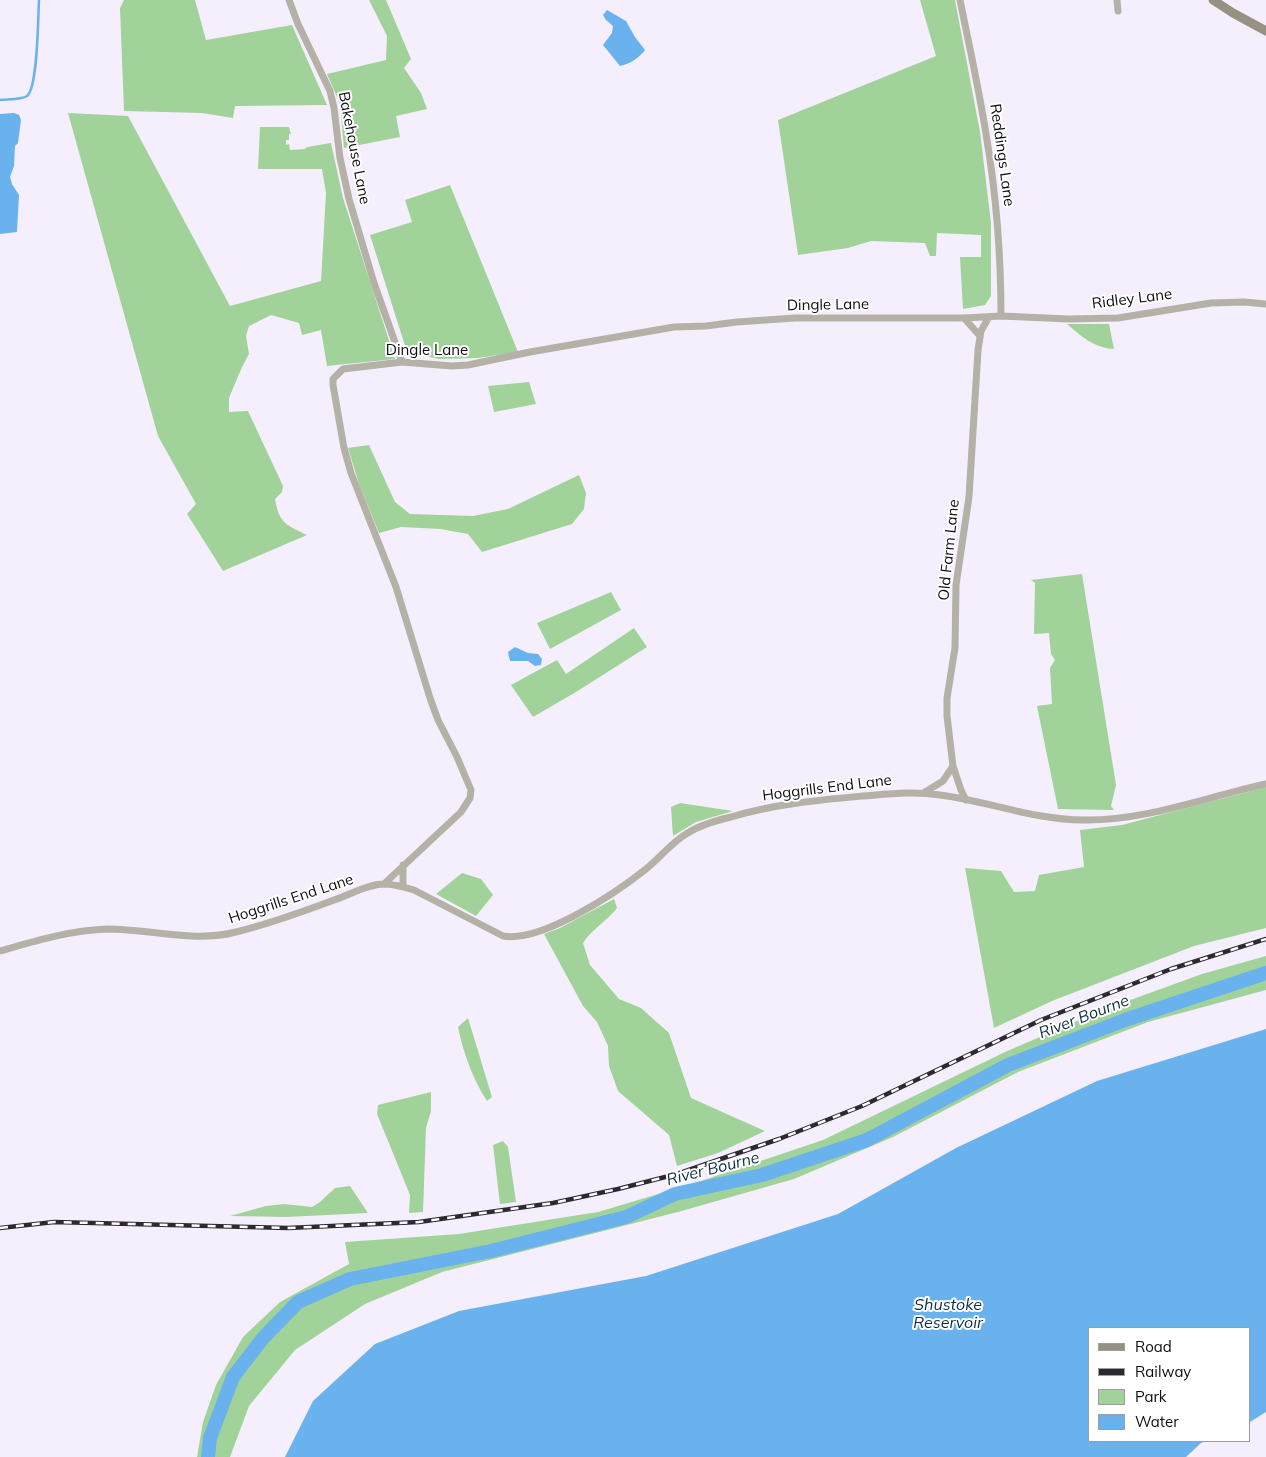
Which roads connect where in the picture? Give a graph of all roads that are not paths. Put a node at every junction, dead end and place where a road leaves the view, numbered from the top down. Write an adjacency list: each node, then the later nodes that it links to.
1 (289, 0): 12 (street, Bakehouse Lane)
2 (960, 0): 8 (street, Reddings Lane)
3 (1117, 0): 5 (street)
4 (1213, 0): 6 (main road)
5 (1118, 11)
6 (1266, 31)
7 (1266, 304): 8 (street, Ridley Lane)
8 (1001, 316): 9 (street, Dingle Lane)
9 (989, 317): 10 (street, Dingle Lane); 11 (street, Old Farm Lane)
10 (964, 318): 11 (street); 12 (street, Dingle Lane)
11 (980, 336): 13 (street, Old Farm Lane)
12 (402, 362): 17 (street, Dingle Lane)
13 (953, 766): 15 (street); 16 (street, Old Farm Lane)
14 (1266, 784): 16 (street, Hoggrills End Lane)
15 (923, 793): 16 (street, Hoggrills End Lane); 19 (street, Hoggrills End Lane)
16 (966, 800)
17 (403, 865): 18 (street, Dingle Lane); 19 (street)
18 (384, 884): 19 (street, Hoggrills End Lane); 20 (street, Hoggrills End Lane)
19 (403, 886)
20 (0, 951)

